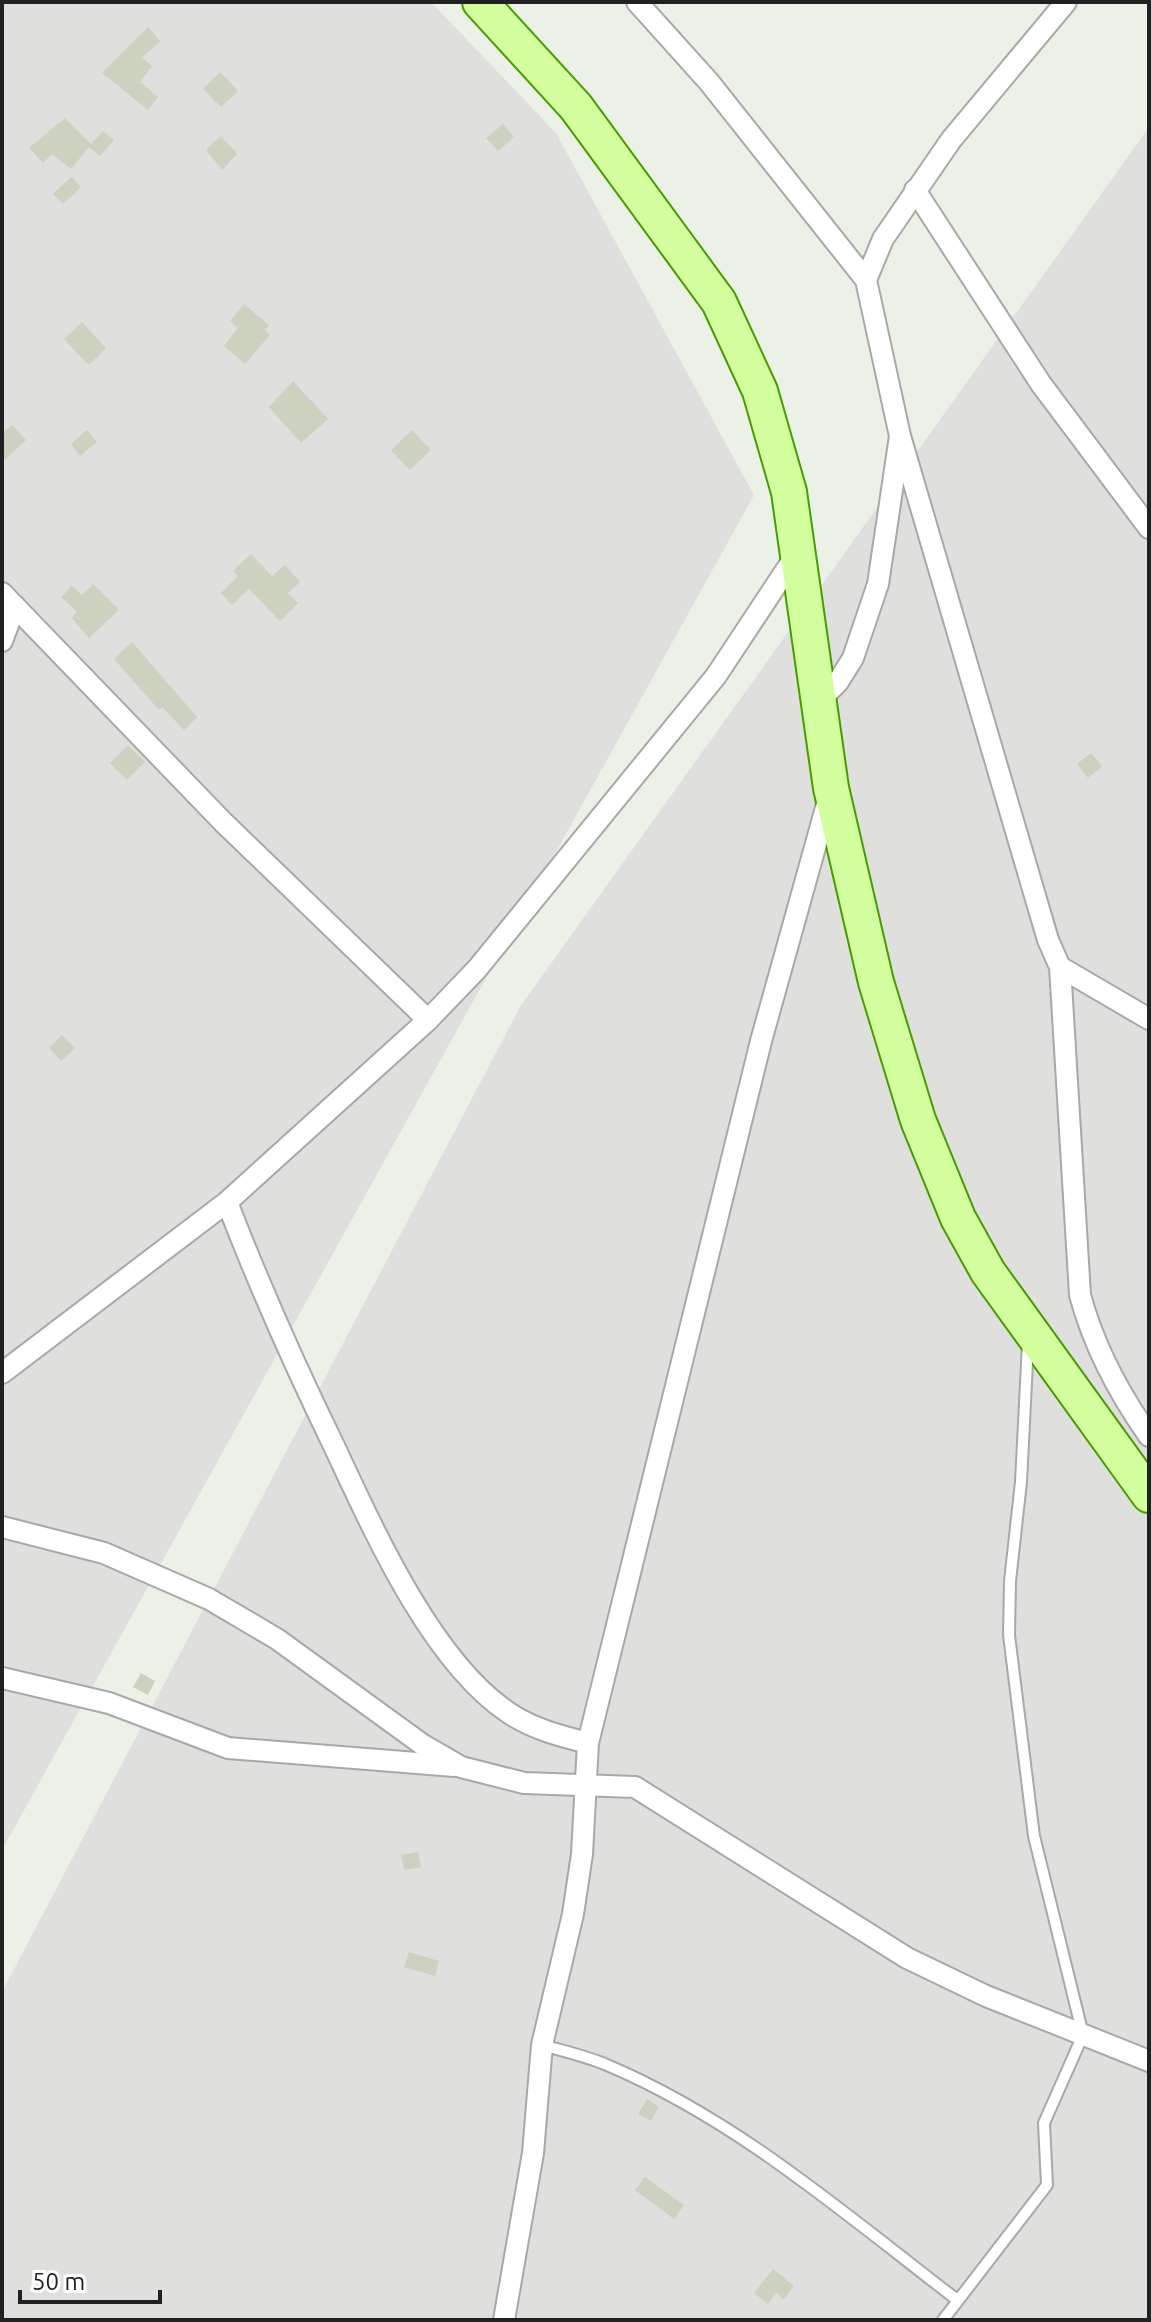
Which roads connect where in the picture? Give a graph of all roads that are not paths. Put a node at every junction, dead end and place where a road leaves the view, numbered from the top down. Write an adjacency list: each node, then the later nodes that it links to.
1 (480, 2): 8 (main road)
2 (637, 2): 5 (street)
3 (1066, 2): 4 (street)
4 (915, 190): 5 (street); 7 (street)
5 (866, 280): 6 (street)
6 (900, 436): 11 (street); 13 (street)
7 (1149, 528)
8 (798, 552): 11 (main road); 15 (street)
9 (8, 600): 10 (street); 15 (street)
10 (2, 641)
11 (818, 702): 12 (main road)
12 (831, 788): 17 (main road); 23 (street)
13 (1060, 967): 14 (street); 19 (street)
14 (1149, 1019)
15 (428, 1020): 16 (street)
16 (227, 1202): 18 (street); 23 (street)
17 (1029, 1330): 20 (main road); 26 (lane)
18 (2, 1373)
19 (1149, 1436)
20 (1149, 1495)
21 (2, 1527): 24 (street)
22 (2, 1678): 24 (street)
23 (588, 1743): 25 (street)
24 (461, 1767): 25 (street)
25 (585, 1785): 26 (street); 27 (street)
26 (1083, 2035): 28 (street); 29 (lane)
27 (542, 2045): 29 (lane); 30 (street)
28 (1149, 2061)
29 (956, 2299): 31 (lane)
30 (504, 2320)
31 (943, 2320)

